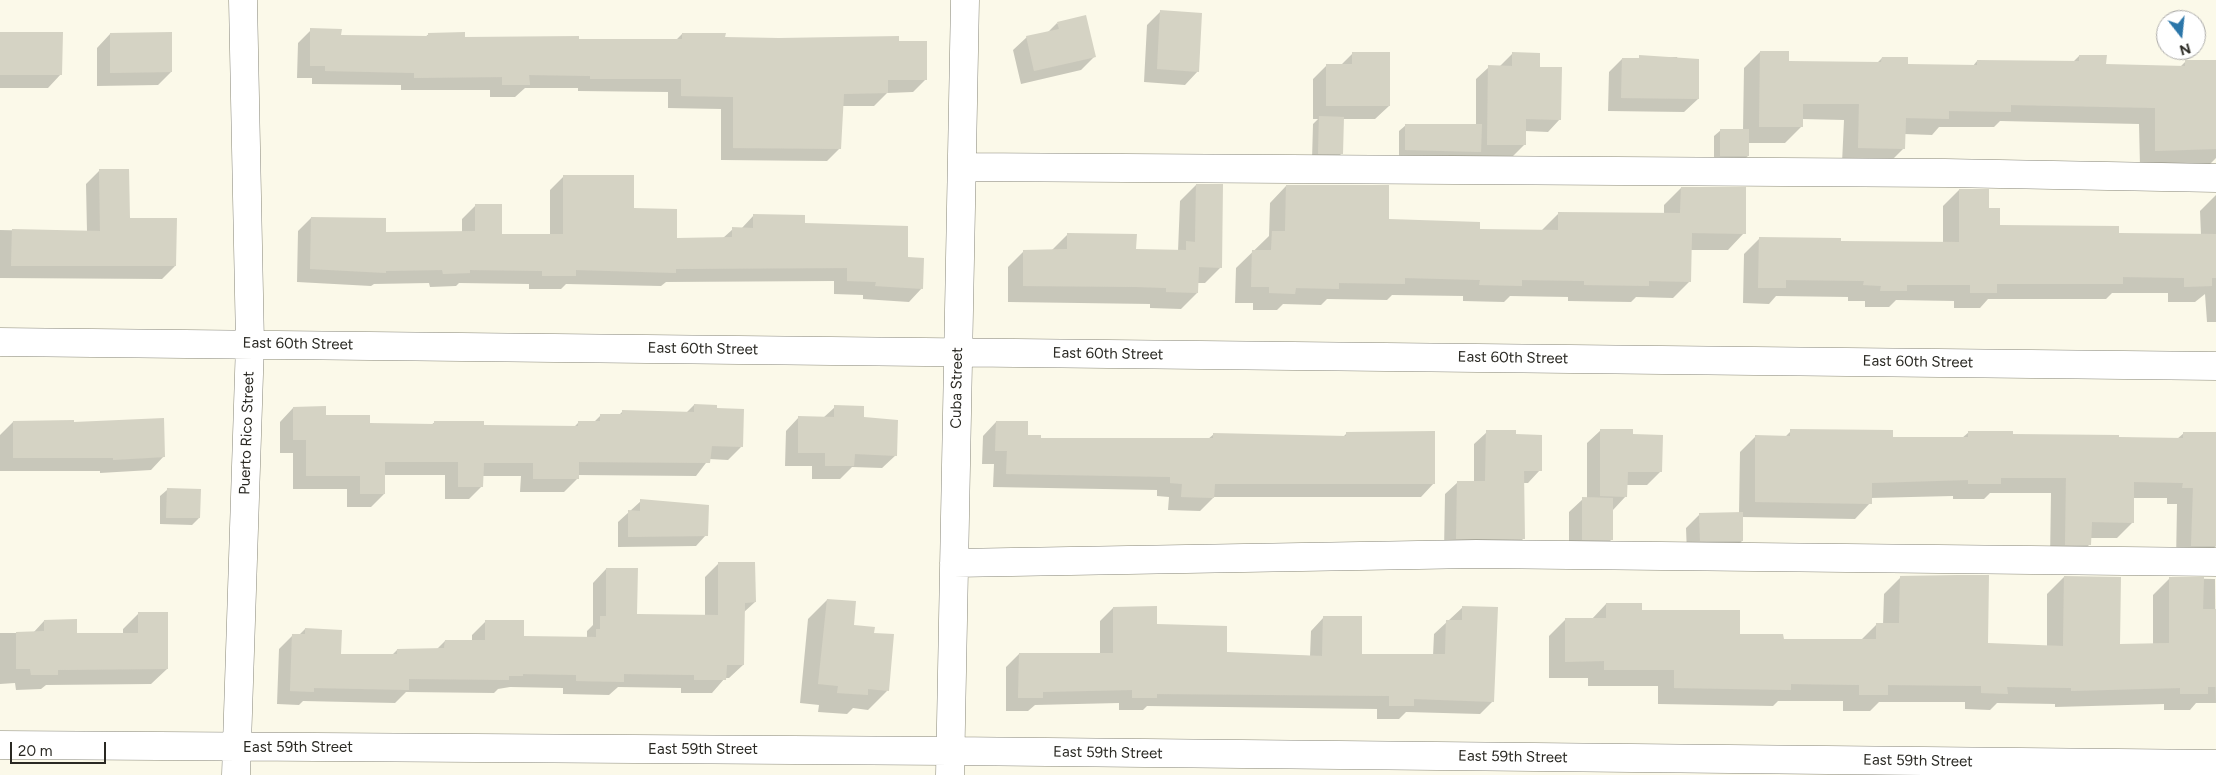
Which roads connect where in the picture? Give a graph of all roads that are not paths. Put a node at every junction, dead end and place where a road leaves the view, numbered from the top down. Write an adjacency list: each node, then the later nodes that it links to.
1 (243, 0): 6 (street, Puerto Rico Street)
2 (965, 0): 3 (street, Cuba Street)
3 (962, 167): 4 (street); 7 (street, Cuba Street)
4 (2216, 178)
5 (0, 342): 6 (street, East 60th Street)
6 (250, 343): 7 (street, East 60th Street); 12 (street, Puerto Rico Street)
7 (958, 352): 8 (street, East 60th Street); 10 (street, Cuba Street)
8 (2216, 366)
9 (2216, 562): 10 (street)
10 (954, 563): 13 (street, Cuba Street)
11 (0, 746): 12 (street, East 59th Street)
12 (237, 748): 13 (street, East 59th Street); 15 (street, Puerto Rico Street)
13 (950, 763): 14 (street, East 59th Street)
14 (2216, 764)
15 (236, 775)

